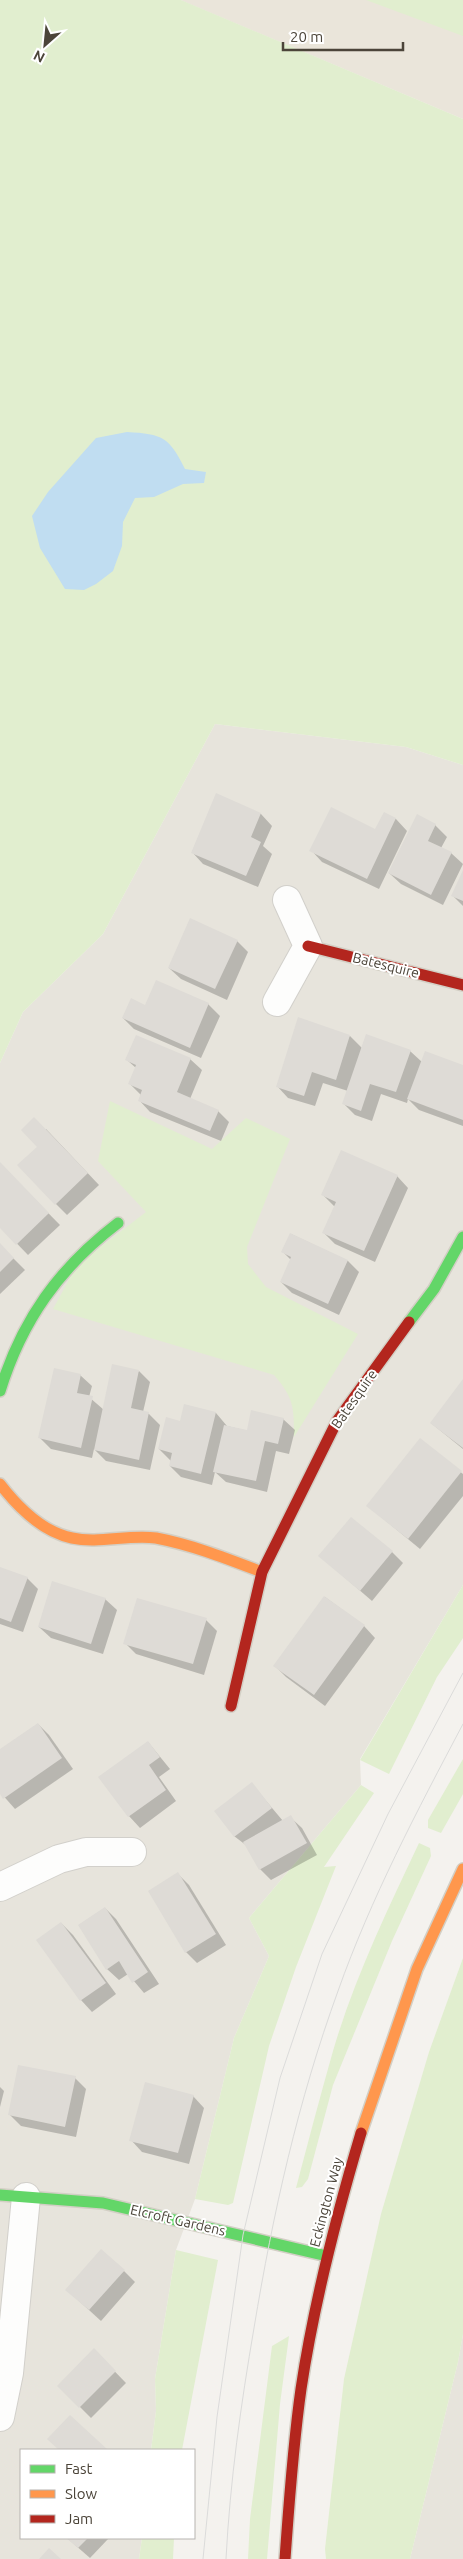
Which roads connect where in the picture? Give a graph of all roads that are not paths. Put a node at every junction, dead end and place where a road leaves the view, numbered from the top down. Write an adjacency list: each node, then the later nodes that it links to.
1 (286, 900): 2 (street)
2 (308, 946): 3 (street, Batesquire); 4 (street)
3 (463, 985)
4 (277, 1002)
5 (118, 1223): 7 (street)
6 (463, 1237): 9 (street, Batesquire)
7 (0, 1391)
8 (0, 1484): 9 (street)
9 (262, 1572): 10 (street, Batesquire)
10 (231, 1706)
11 (132, 1852): 13 (street)
12 (463, 1869): 15 (street, Eckington Way)
13 (0, 1887)
14 (13, 2196): 15 (street, Elcroft Gardens); 16 (street, Elcroft Gardens)
15 (327, 2256): 17 (street, Eckington Way)
16 (0, 2417)
17 (285, 2559)

